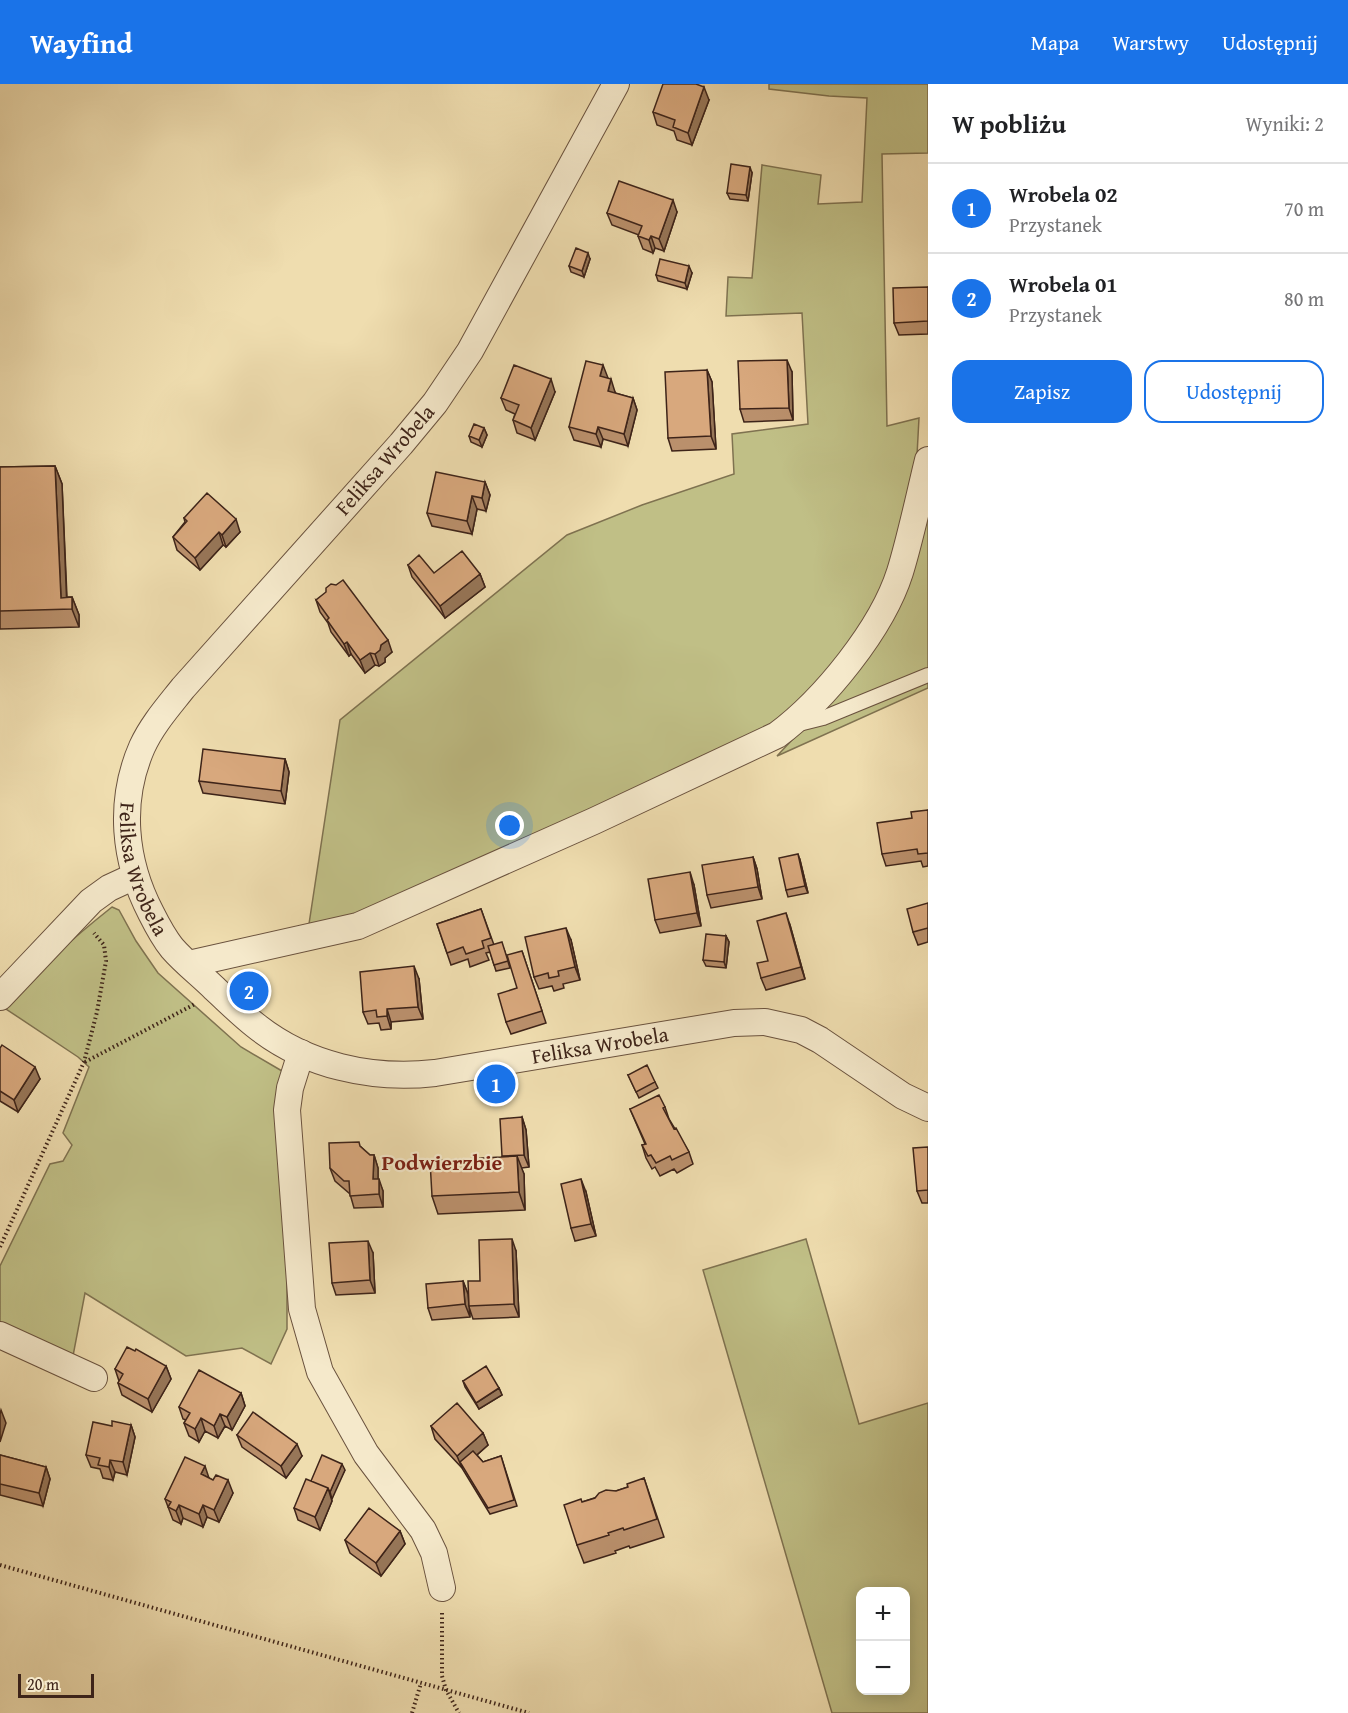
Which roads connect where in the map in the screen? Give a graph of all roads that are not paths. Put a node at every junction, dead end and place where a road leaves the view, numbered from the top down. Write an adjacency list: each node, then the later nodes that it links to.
1 (616, 84): 5 (street, Feliksa Wrobela)
2 (928, 460): 4 (street)
3 (928, 675): 4 (lane)
4 (798, 720): 6 (street)
5 (135, 876): 6 (street, Feliksa Wrobela); 7 (street)
6 (189, 964): 8 (street, Feliksa Wrobela)
7 (0, 996)
8 (301, 1053): 9 (street, Feliksa Wrobela); 12 (street)
9 (928, 1108)
10 (0, 1335): 11 (street)
11 (94, 1378)
12 (442, 1588)

